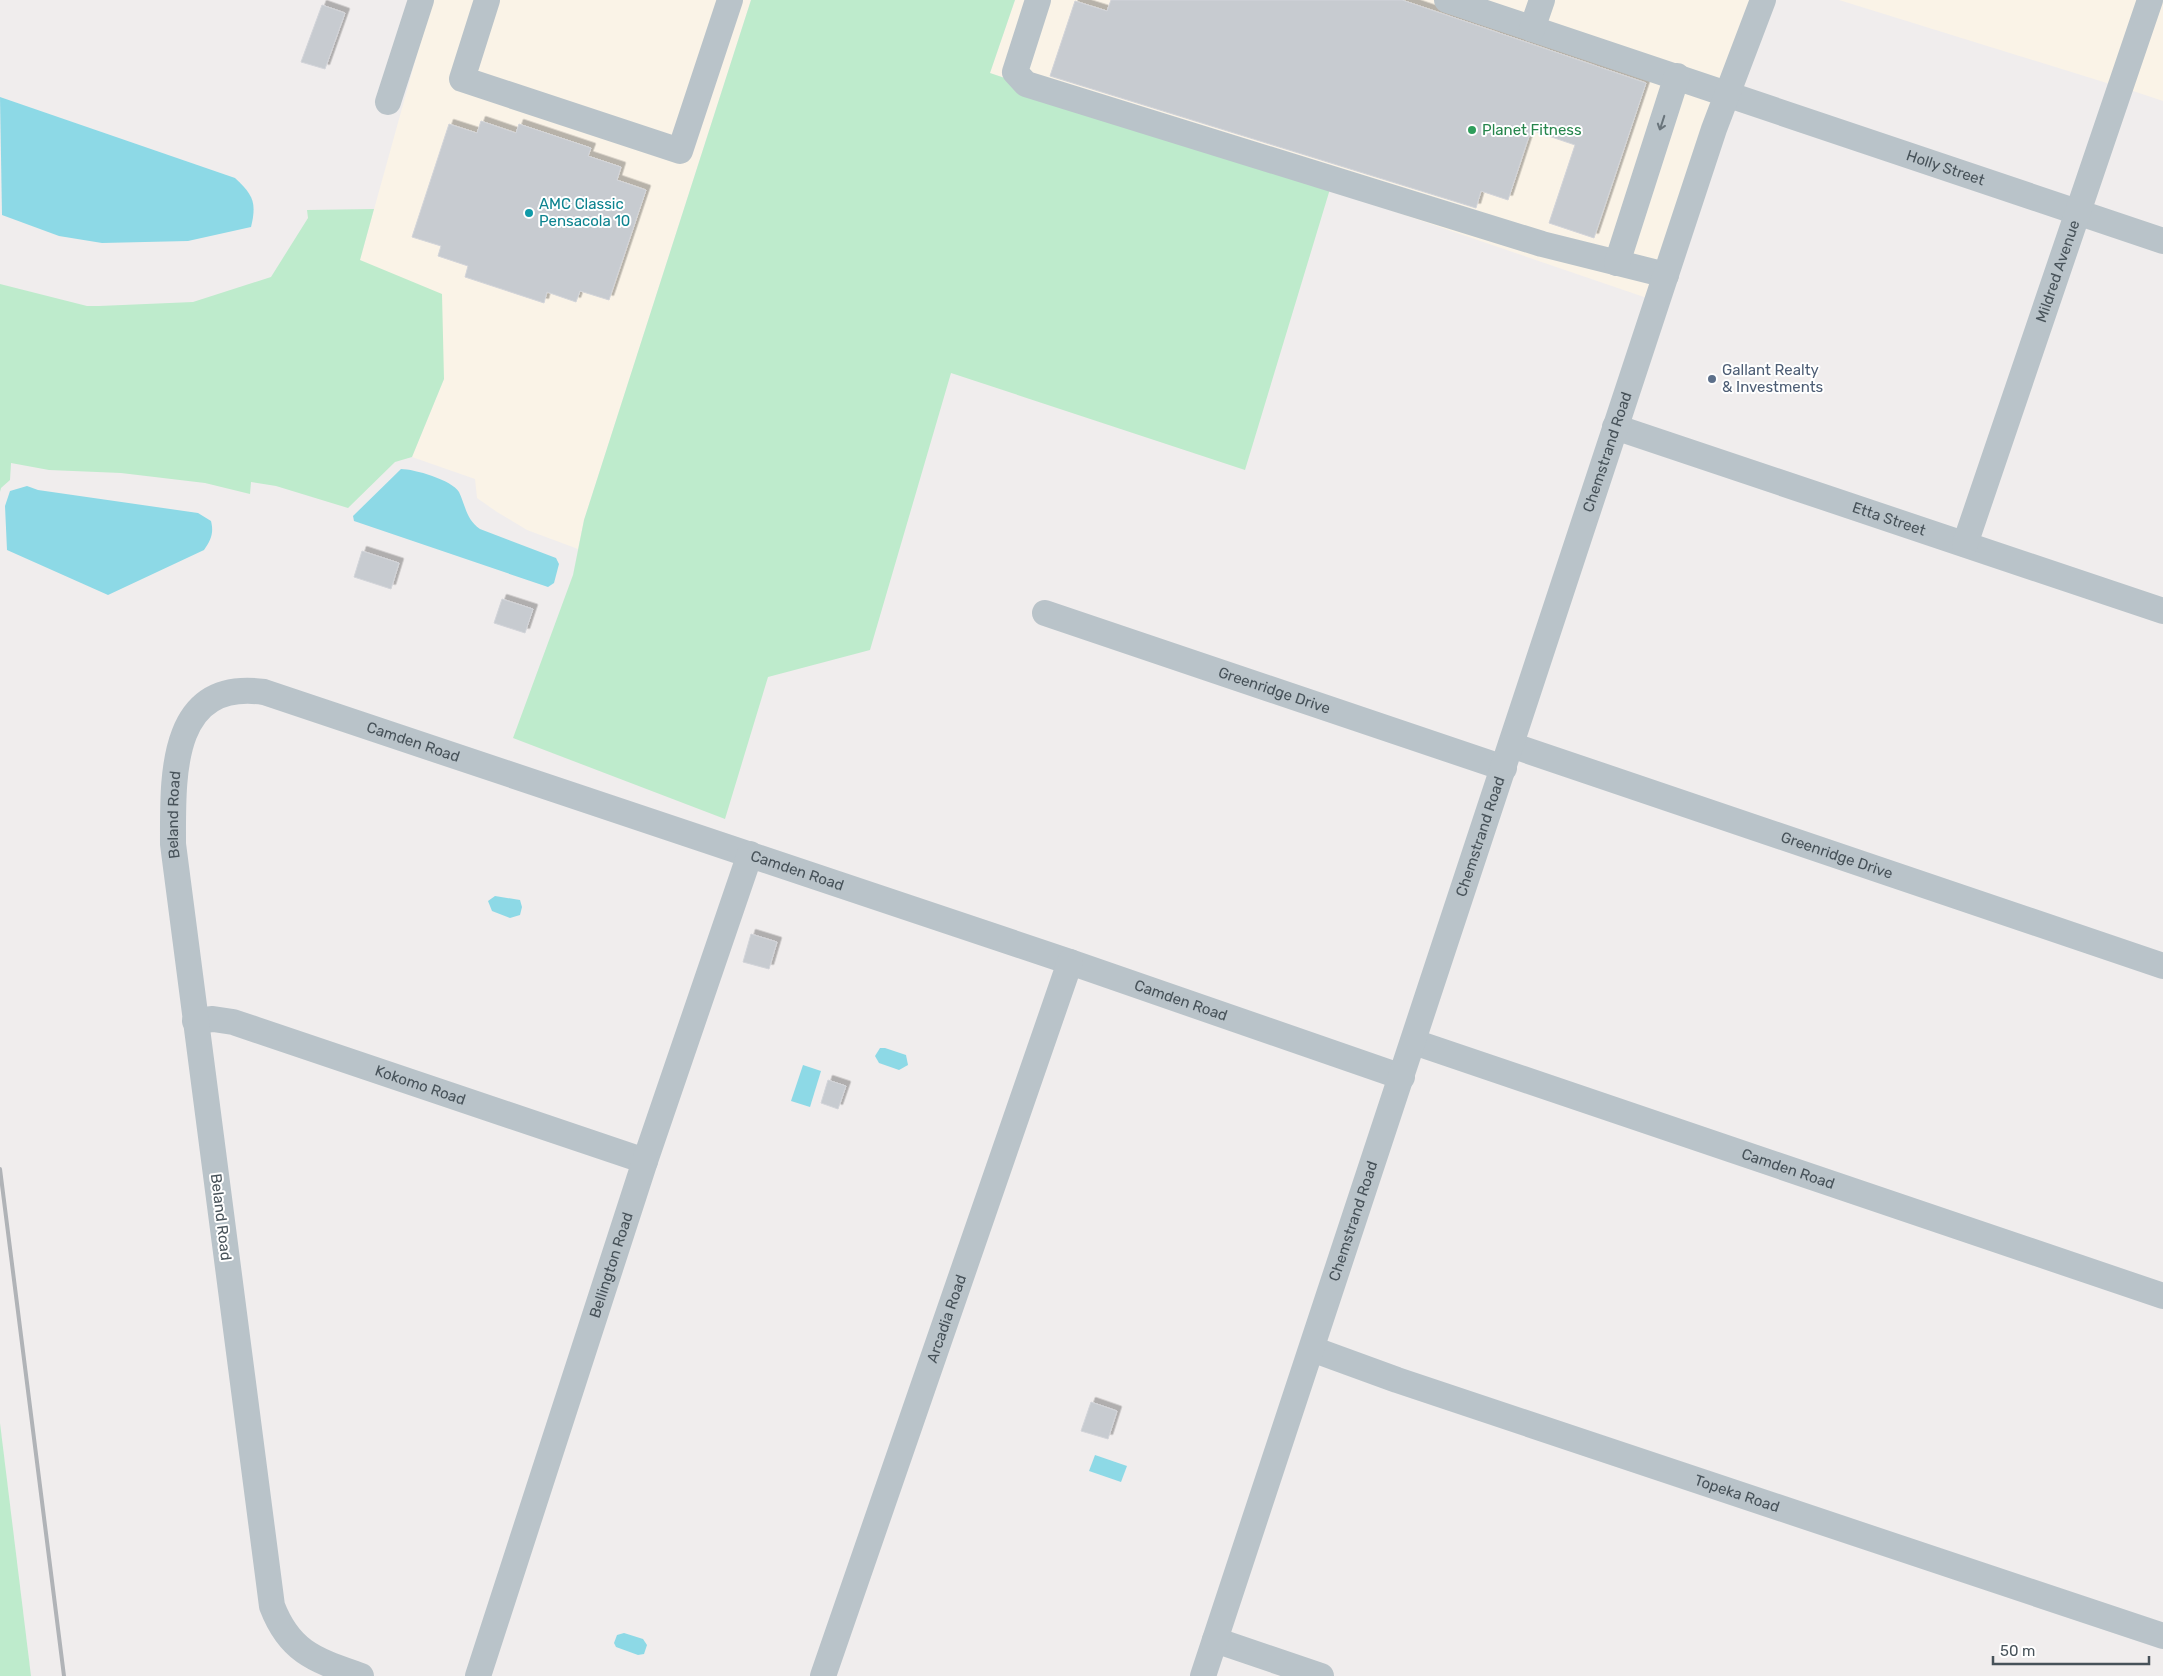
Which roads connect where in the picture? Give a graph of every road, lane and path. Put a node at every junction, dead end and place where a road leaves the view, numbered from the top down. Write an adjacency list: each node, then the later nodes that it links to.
1 (421, 0): 13 (street)
2 (487, 0): 3 (street)
3 (730, 0)
4 (1038, 0): 16 (street)
5 (1447, 0): 9 (street, Holly Street)
6 (1542, 0): 10 (street)
7 (1763, 0): 12 (street, Chemstrand Road)
8 (2150, 0): 14 (street, Mildred Avenue)
9 (1496, 8): 10 (street, Holly Street)
10 (1532, 28): 11 (street, Holly Street)
11 (1677, 76): 12 (street, Holly Street); 16 (street, one-way to 16)
12 (1729, 93): 14 (street, Holly Street); 17 (street, Chemstrand Road)
13 (388, 102)
14 (2078, 212): 15 (street, Holly Street); 19 (street, Mildred Avenue)
15 (2163, 241)
16 (1617, 263): 17 (street)
17 (1666, 275): 18 (street, Chemstrand Road)
18 (1615, 427): 19 (street, Etta Street); 23 (street, Chemstrand Road)
19 (1965, 544): 20 (street, Etta Street)
20 (2163, 611)
21 (1045, 613): 23 (street, Greenridge Drive)
22 (195, 712): 24 (street, Camden Road); 27 (street, Beland Road)
23 (1507, 756): 26 (street, Greenridge Drive); 28 (street, Chemstrand Road)
24 (750, 854): 25 (street, Camden Road); 30 (street, Bellington Road)
25 (1070, 962): 29 (street, Camden Road); 37 (street, Arcadia Road)
26 (2163, 966)
27 (195, 1021): 30 (street, Kokomo Road); 35 (street, Beland Road)
28 (1414, 1042): 29 (street, Chemstrand Road); 31 (street, Camden Road)
29 (1402, 1077): 32 (street, Chemstrand Road)
30 (644, 1161): 36 (street, Bellington Road)
31 (2163, 1296)
32 (1312, 1349): 33 (street, Topeka Road); 34 (street, Chemstrand Road)
33 (2163, 1636)
34 (1215, 1640): 38 (street, Chemstrand Road); 39 (street)
35 (360, 1676)
36 (478, 1676)
37 (823, 1676)
38 (1203, 1676)
39 (1321, 1676)

